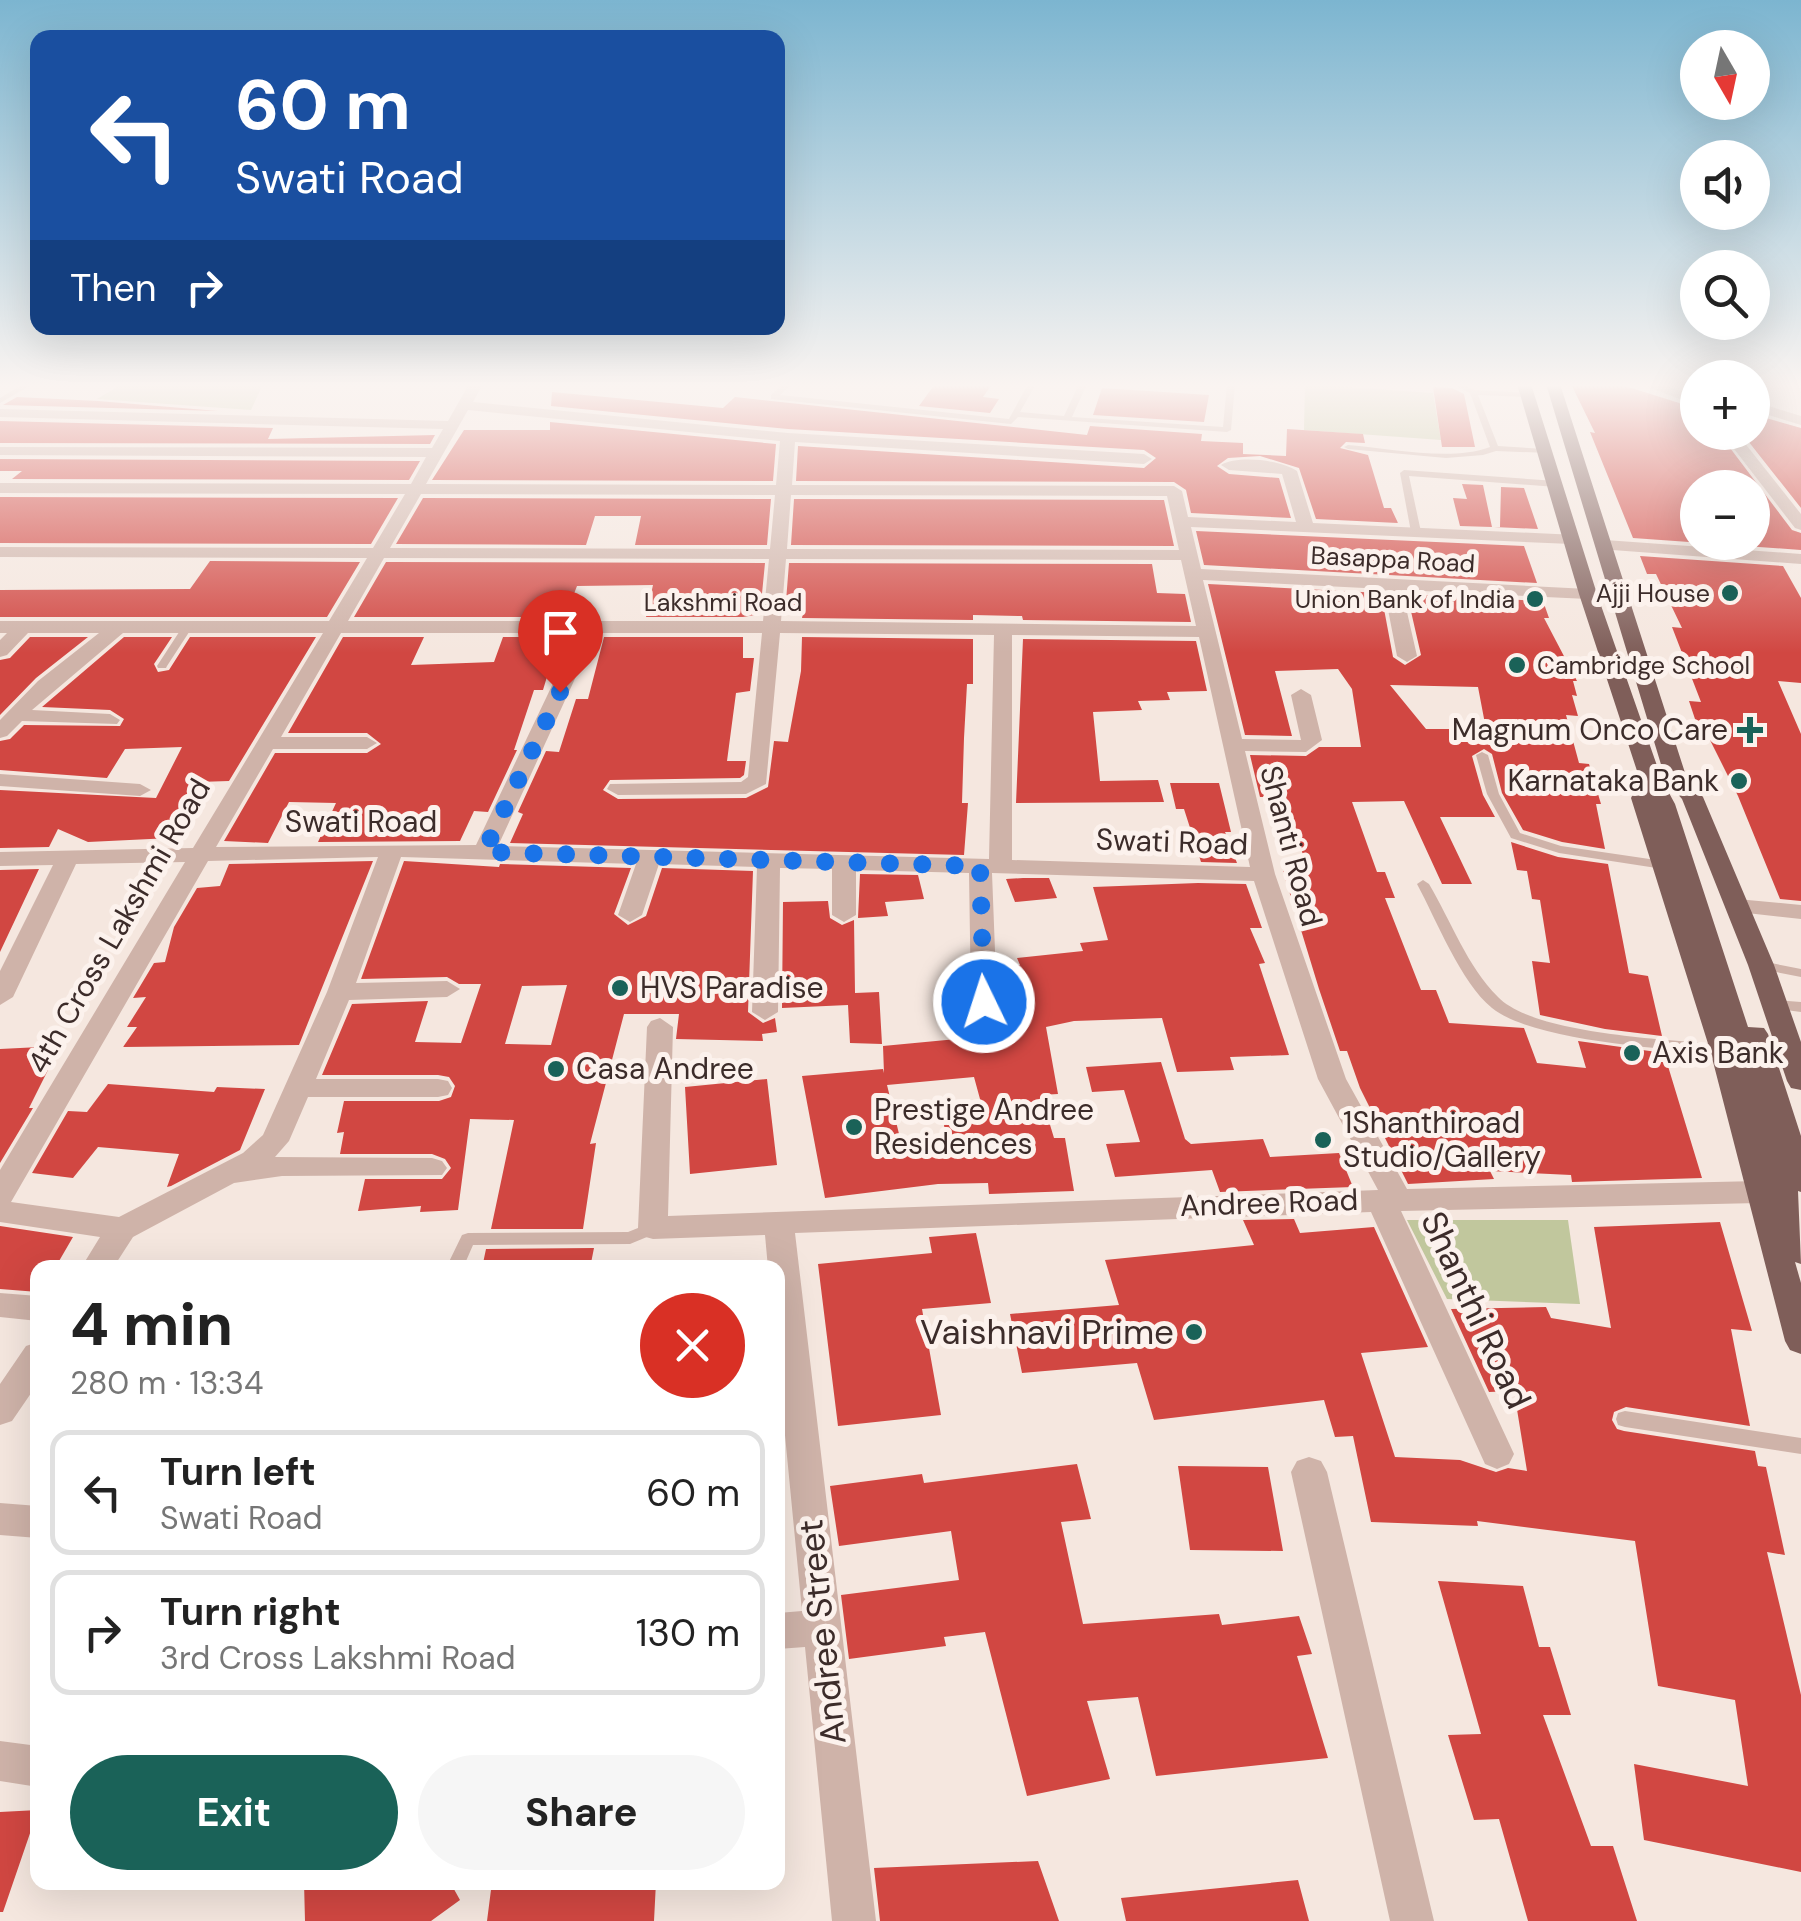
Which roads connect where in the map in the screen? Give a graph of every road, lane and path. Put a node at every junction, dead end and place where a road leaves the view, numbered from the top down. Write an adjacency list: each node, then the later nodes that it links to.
1 (532, 473): 14 (street)
2 (426, 474): 13 (street, 4th Cross Lakshmi Road)
3 (785, 474): 12 (street)
4 (1290, 474): 17 (street)
5 (1404, 474): 18 (lane)
6 (1413, 474): 10 (lane)
7 (1553, 474): 10 (main road)
8 (1582, 474): 20 (main road)
9 (1760, 474): 16 (street)
10 (1556, 484): 19 (main road)
11 (0, 488): 13 (street)
12 (784, 488): 14 (street); 15 (street, Shanti Road); 23 (street)
13 (417, 489): 14 (street); 21 (street, 4th Cross Lakshmi Road)
14 (521, 489)
15 (1180, 522): 17 (street); 25 (street, Shanti Road)
16 (1801, 526)
17 (1306, 527): 18 (street)
18 (1416, 532): 19 (street)
19 (1570, 539): 28 (main road)
20 (1605, 546): 24 (street); 54 (main road)
21 (382, 550): 22 (street, Basappa Road); 23 (street, Basappa Road); 30 (street, 4th Cross Lakshmi Road)
22 (0, 552)
23 (780, 553): 25 (street, Basappa Road); 34 (street)
24 (1795, 559): 26 (street)
25 (1192, 564): 27 (street, Basappa Road); 38 (street, Shanti Road)
26 (1801, 579)
27 (1392, 584): 28 (street, Basappa Road); 40 (street)
28 (1588, 594): 54 (main road)
29 (188, 626): 30 (street, Lakshmi Road); 32 (street, Lakshmi Road); 42 (lane)
30 (339, 626): 33 (street, Lakshmi Road); 47 (street, 4th Cross Lakshmi Road)
31 (23, 627): 32 (street, Lakshmi Road); 35 (street, Lakshmi Road); 39 (street)
32 (118, 627): 44 (street)
33 (590, 627): 34 (street, Lakshmi Road); 56 (street)
34 (772, 627): 36 (street, Lakshmi Road); 52 (street)
35 (0, 628)
36 (1003, 630): 37 (street, Lakshmi Road); 64 (street)
37 (1159, 632): 38 (street, Lakshmi Road); 41 (street)
38 (1206, 632): 41 (street, Shanti Road)
39 (0, 651)
40 (1407, 656)
41 (1212, 658): 49 (street, Shanti Road)
42 (162, 666)
43 (1300, 695): 49 (street)
44 (17, 715): 45 (street); 46 (street)
45 (110, 720)
46 (0, 732)
47 (266, 743): 48 (street); 57 (street, 4th Cross Lakshmi Road)
48 (367, 743)
49 (1233, 745): 65 (street, Shanti Road)
50 (1482, 754): 63 (lane)
51 (0, 780): 53 (street)
52 (618, 789)
53 (140, 790)
54 (1669, 792): 63 (main road); 67 (main road); 86 (main road); 94 (main road)
55 (392, 850): 56 (street, Swati Road); 57 (street, Swati Road); 74 (street)
56 (484, 852): 59 (street, Swati Road)
57 (198, 855): 58 (street, Swati Road); 88 (street, 4th Cross Lakshmi Road)
58 (68, 857): 60 (street, Swati Road); 75 (street)
59 (650, 858): 61 (street, Swati Road); 70 (street)
60 (0, 860)
61 (768, 862): 62 (street, Swati Road); 78 (street)
62 (844, 863): 64 (street, Swati Road); 69 (street)
63 (1664, 865): 80 (main road)
64 (990, 867): 65 (street, Swati Road); 76 (street)
65 (1263, 874): 89 (street, Shanti Road)
66 (1424, 884): 80 (lane)
67 (1737, 906): 68 (street); 71 (main road)
68 (1801, 912)
69 (844, 915)
70 (630, 916)
71 (1761, 965): 72 (lane); 77 (main road)
72 (1801, 973)
73 (447, 989): 74 (street)
74 (340, 992): 82 (street)
75 (0, 997)
76 (984, 1002)
77 (1788, 1006): 81 (main road)
78 (765, 1012)
79 (660, 1026): 92 (street)
80 (1723, 1050): 87 (main road)
81 (1801, 1081)
82 (298, 1088): 83 (street); 85 (street)
83 (438, 1088)
84 (432, 1168): 85 (street)
85 (222, 1178): 93 (street)
86 (1801, 1181)
87 (1759, 1192): 89 (street, Andree Road); 101 (main road)
88 (0, 1195)
89 (1389, 1199): 91 (street, Andree Road); 106 (street, Shanthi Road)
90 (0, 1212): 93 (street)
91 (780, 1224): 92 (street, Andree Road); 97 (street, Andree Street)
92 (653, 1228): 96 (lane)
93 (122, 1229): 95 (street)
94 (1801, 1252)
95 (101, 1260)
96 (458, 1260)
97 (784, 1260)
98 (785, 1274): 110 (street, Andree Street)
99 (0, 1306): 100 (street)
100 (30, 1308)
101 (1801, 1341)
102 (30, 1364): 103 (street)
103 (6, 1393)
104 (1625, 1419): 105 (lane)
105 (1801, 1446)
106 (1497, 1454)
107 (1309, 1472): 115 (street)
108 (0, 1519): 109 (street)
109 (30, 1521)
110 (820, 1628): 111 (street); 114 (street, Andree Street)
111 (785, 1630)
112 (0, 1761): 113 (street)
113 (30, 1765)
114 (854, 1921)
115 (1412, 1921)

